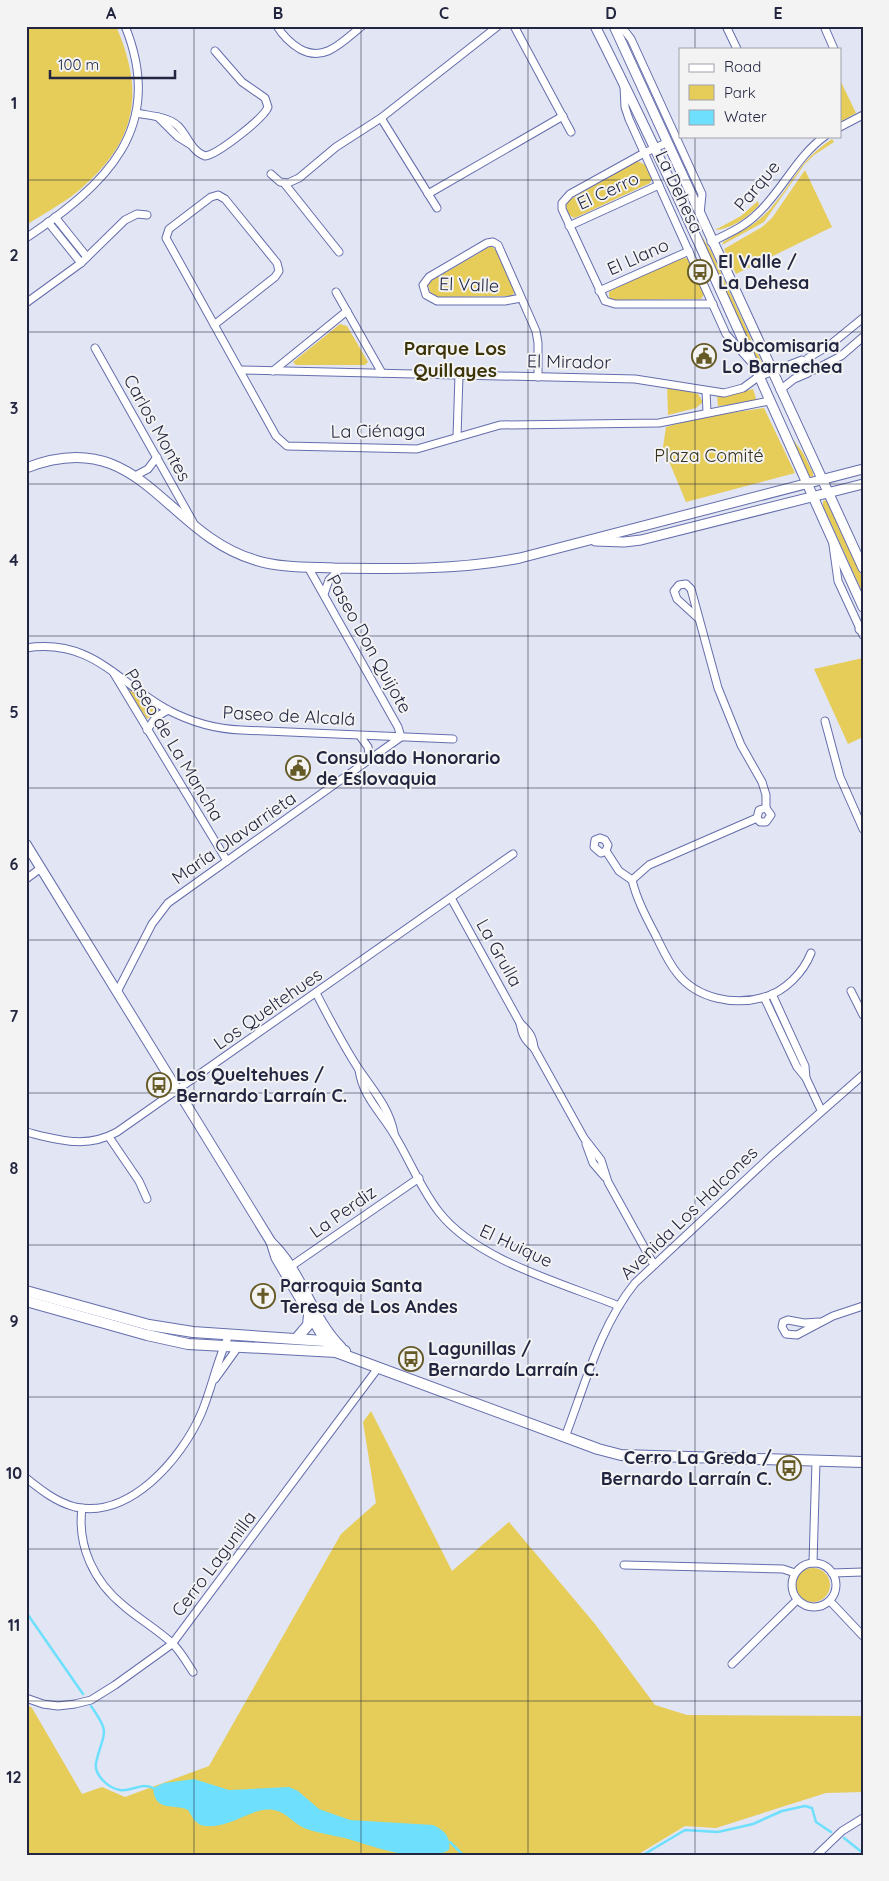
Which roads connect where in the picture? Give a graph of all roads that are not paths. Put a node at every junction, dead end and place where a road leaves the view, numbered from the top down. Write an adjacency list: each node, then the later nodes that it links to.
1 (125, 26): 15 (street)
2 (277, 26): 3 (street)
3 (362, 26)
4 (498, 26): 18 (street)
5 (514, 26): 16 (street)
6 (595, 26): 14 (street)
7 (614, 26): 22 (street)
8 (621, 26): 31 (street)
9 (726, 26): 11 (street)
10 (824, 26): 12 (street)
11 (737, 48)
12 (834, 48)
13 (215, 51): 15 (street)
14 (623, 81): 23 (street); 24 (street, La Dehesa)
15 (136, 113): 32 (street)
16 (563, 116): 20 (street); 28 (street)
17 (863, 116): 19 (street)
18 (381, 118): 26 (street); 28 (street)
19 (842, 126)
20 (571, 132)
21 (821, 138): 35 (street, Parque)
22 (666, 143): 23 (street); 31 (street)
23 (654, 148): 24 (street); 50 (street)
24 (644, 153): 27 (street, La Dehesa); 33 (street)
25 (271, 174): 26 (street)
26 (284, 183): 37 (street)
27 (659, 185): 33 (street, El Cerro); 36 (street, La Dehesa)
28 (428, 194): 29 (street)
29 (437, 208)
30 (147, 215): 38 (street)
31 (700, 217): 35 (street)
32 (52, 220): 34 (street); 38 (street); 39 (street)
33 (570, 226): 40 (street)
34 (26, 238)
35 (711, 242): 53 (street)
36 (689, 251): 40 (street, El Llano); 44 (street, La Dehesa)
37 (339, 252)
38 (88, 257): 39 (street)
39 (81, 262): 43 (street)
40 (599, 291): 44 (street)
41 (336, 292): 45 (street)
42 (521, 298): 42 (street, El Valle); 56 (street, El Valle)
43 (26, 303)
44 (713, 304): 50 (street, La Dehesa)
45 (347, 311): 52 (street); 54 (street)
46 (863, 318): 53 (street, El Mirador)
47 (214, 325): 47 (street, La Ciénaga); 51 (street, La Ciénaga)
48 (863, 337): 58 (street)
49 (95, 348): 63 (street, Carlos Montes)
50 (751, 362): 57 (street)
51 (240, 370): 52 (street, El Mirador); 62 (street, La Ciénaga)
52 (273, 371): 54 (street, El Mirador)
53 (771, 372): 57 (street, El Mirador); 58 (street)
54 (382, 373): 55 (street, El Mirador)
55 (459, 375): 56 (street, El Mirador); 62 (street)
56 (538, 377): 59 (street, El Mirador)
57 (758, 377): 59 (street, El Mirador); 60 (street)
58 (780, 390): 67 (street)
59 (706, 391): 61 (street)
60 (769, 401): 61 (street, La Ciénaga); 68 (street)
61 (707, 412): 62 (street, La Ciénaga)
62 (457, 437)
63 (156, 457): 66 (street); 72 (street, Carlos Montes)
64 (26, 468): 66 (street)
65 (863, 469): 67 (street)
66 (135, 476): 72 (street)
67 (822, 479): 68 (street); 70 (street)
68 (806, 483): 71 (street); 73 (street)
69 (863, 484): 70 (street)
70 (828, 492): 71 (street); 77 (street)
71 (812, 497): 73 (street); 74 (street)
72 (193, 522): 75 (street)
73 (581, 542): 76 (street)
74 (833, 542): 79 (street); 81 (street)
75 (308, 567): 76 (street); 78 (street, Paseo Don Quijote)
76 (341, 568): 78 (street)
77 (863, 568)
78 (324, 594): 88 (street, Paseo Don Quijote)
79 (863, 607)
80 (699, 619): 80 (street); 91 (street)
81 (862, 631)
82 (26, 648): 83 (street, Paseo de Alcalá)
83 (112, 670): 84 (street, Paseo de Alcalá); 86 (street, Paseo de La Mancha)
84 (168, 710): 86 (street); 87 (street, Paseo de Alcalá)
85 (825, 721): 93 (street)
86 (147, 730): 97 (street, Paseo de La Mancha)
87 (360, 736): 88 (street, Paseo de Alcalá); 90 (street)
88 (401, 737): 89 (street, Paseo de Alcalá); 90 (street, María Olavarrieta)
89 (452, 739)
90 (370, 760): 97 (street, María Olavarrieta)
91 (766, 808): 92 (street); 92 (street)
92 (757, 818): 100 (street)
93 (863, 829)
94 (26, 844): 98 (street)
95 (606, 850): 100 (street)
96 (513, 854): 101 (street, Los Queltehues)
97 (227, 861): 104 (street, María Olavarrieta)
98 (41, 868): 99 (street); 104 (street)
99 (26, 879)
100 (632, 880): 107 (street)
101 (451, 898): 105 (street, Los Queltehues); 117 (street, La Grulla)
102 (811, 953): 106 (street)
103 (851, 991): 108 (street)
104 (117, 992): 111 (street)
105 (316, 993): 111 (street, Los Queltehues); 115 (street, El Huique)
106 (772, 994): 107 (street); 110 (street)
107 (764, 997): 110 (street)
108 (863, 1015)
109 (863, 1075): 112 (street, Avenida Los Halcones)
110 (806, 1078): 112 (street)
111 (177, 1091): 114 (street, Los Queltehues); 118 (street)
112 (821, 1110): 117 (street, Avenida Los Halcones)
113 (26, 1132): 114 (street, Los Queltehues)
114 (109, 1137): 116 (street)
115 (419, 1178): 118 (street, La Perdiz); 121 (street, El Huique)
116 (147, 1199)
117 (654, 1264): 121 (street, Avenida Los Halcones)
118 (287, 1269): 123 (street); 130 (street)
119 (26, 1291): 125 (main road)
120 (26, 1302): 128 (main road)
121 (618, 1306): 133 (street, Avenida Los Halcones)
122 (863, 1306): 124 (street)
123 (310, 1315): 126 (main road); 127 (street)
124 (820, 1322): 124 (street)
125 (229, 1335): 126 (main road); 128 (street)
126 (297, 1338): 127 (main road)
127 (324, 1341): 130 (main road)
128 (224, 1346): 129 (main road); 132 (street)
129 (238, 1347): 130 (main road); 132 (street)
130 (343, 1353): 131 (main road)
131 (378, 1368): 133 (main road); 146 (street, Cerro Lagunilla)
132 (215, 1379): 137 (street)
133 (565, 1437): 134 (main road)
134 (816, 1461): 135 (main road); 138 (street)
135 (863, 1462)
136 (26, 1478): 137 (street)
137 (82, 1508): 146 (street)
138 (813, 1563): 141 (street); 142 (street)
139 (624, 1565): 141 (street)
140 (863, 1572): 142 (street)
141 (795, 1573): 143 (street)
142 (832, 1573): 144 (street)
143 (797, 1600): 144 (street); 147 (street)
144 (830, 1600): 145 (street)
145 (863, 1636)
146 (172, 1644): 148 (street); 149 (street, Cerro Lagunilla)
147 (732, 1664)
148 (193, 1672)
149 (26, 1698)
150 (863, 1818): 151 (street)
151 (817, 1855)

